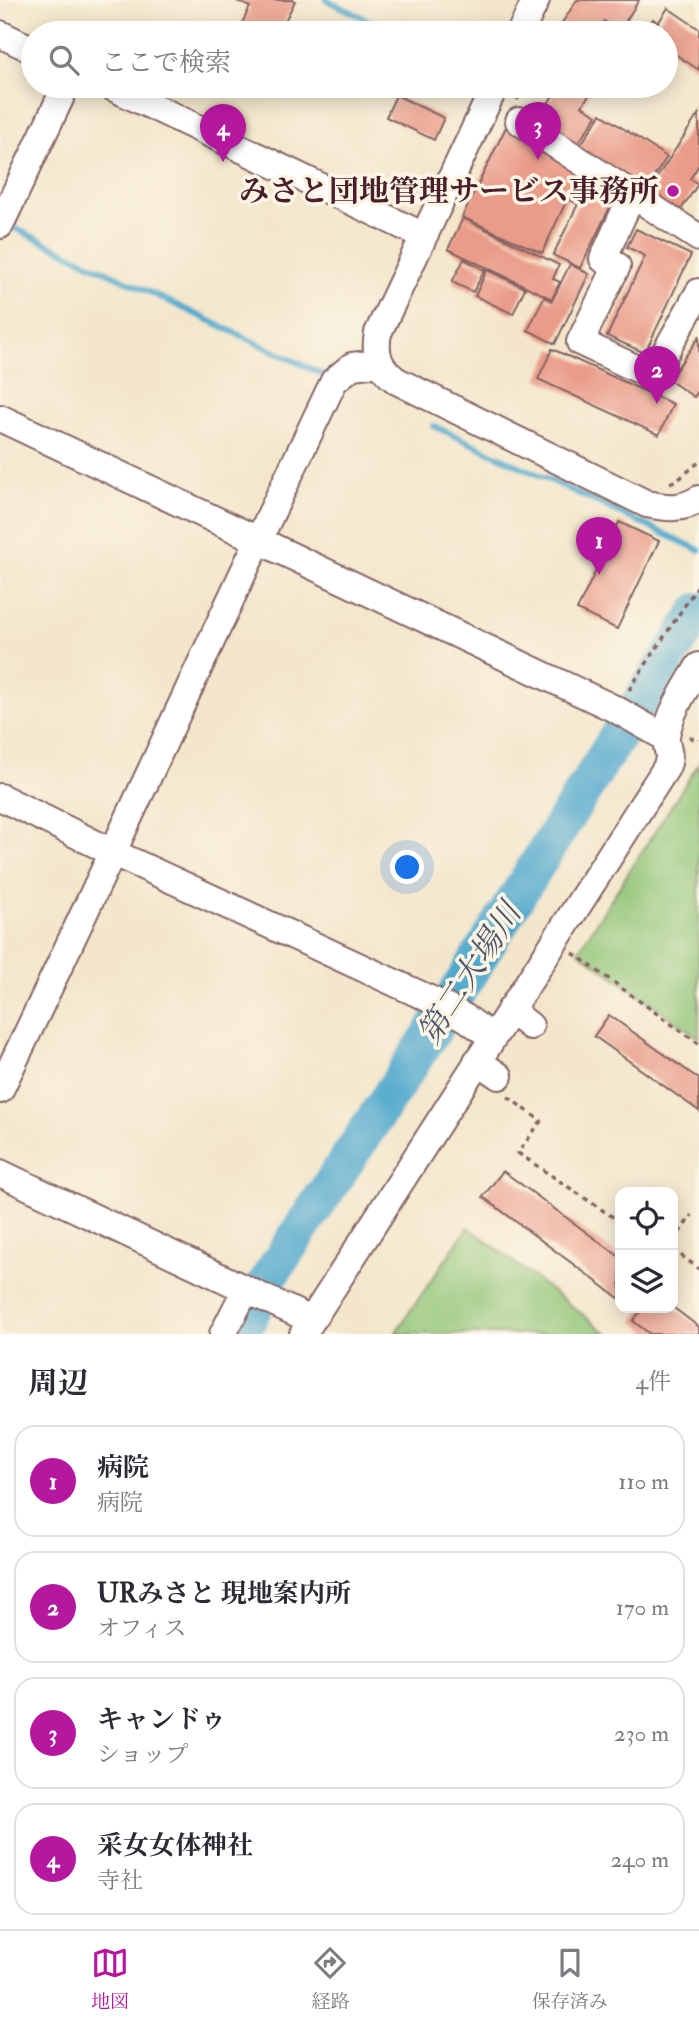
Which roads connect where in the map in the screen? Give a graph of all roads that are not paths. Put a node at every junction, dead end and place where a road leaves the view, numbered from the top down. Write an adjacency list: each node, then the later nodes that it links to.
1 (536, 0): 2 (street)
2 (526, 21)
3 (0, 34): 4 (street)
4 (21, 44)
5 (60, 98): 10 (street)
6 (135, 98): 11 (street)
7 (489, 98): 11 (street)
8 (517, 113): 9 (street)
9 (632, 195): 12 (street); 13 (street)
10 (0, 225)
11 (424, 236): 14 (street)
12 (699, 238)
13 (695, 309)
14 (379, 363): 16 (street); 17 (street)
15 (0, 418): 17 (street)
16 (699, 499)
17 (258, 540): 19 (street); 21 (street)
18 (699, 666): 19 (street)
19 (668, 734): 22 (street)
20 (0, 797): 21 (street)
21 (114, 853): 22 (street); 25 (street)
22 (492, 1037): 23 (street)
23 (477, 1061): 24 (street); 28 (street)
24 (499, 1083)
25 (0, 1090)
26 (0, 1173): 27 (street)
27 (248, 1290): 28 (street); 29 (street)
28 (307, 1327)
29 (223, 1334)

